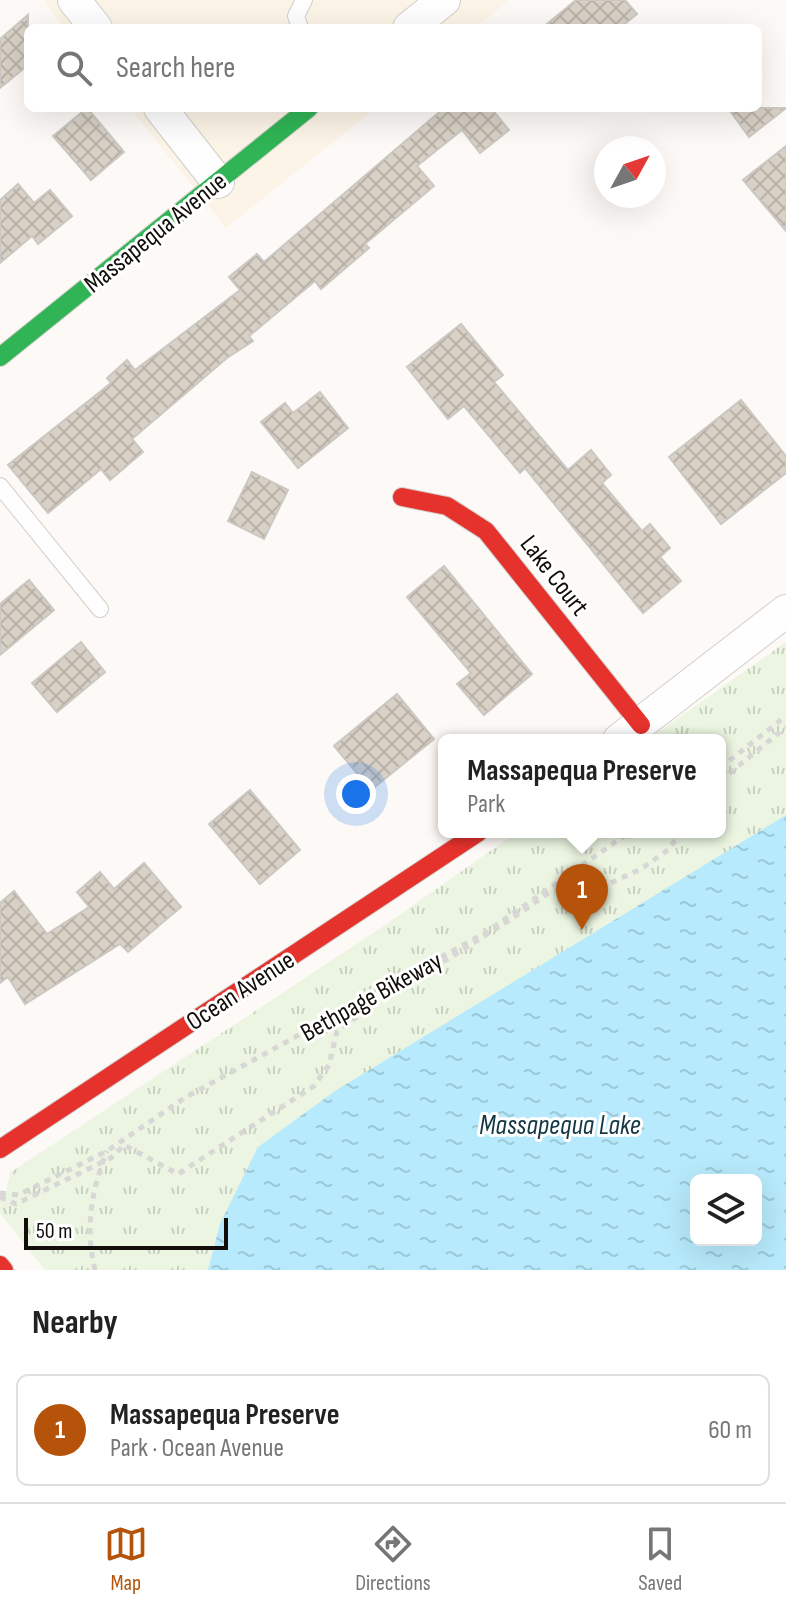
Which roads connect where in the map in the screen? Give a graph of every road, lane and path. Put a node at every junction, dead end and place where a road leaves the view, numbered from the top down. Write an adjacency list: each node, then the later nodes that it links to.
1 (74, 0): 4 (street)
2 (304, 0): 5 (lane)
3 (444, 0): 6 (street)
4 (93, 24)
5 (299, 24)
6 (414, 24)
7 (163, 112): 9 (street)
8 (304, 112): 9 (street, Massapequa Avenue)
9 (218, 182): 10 (street, Massapequa Avenue)
10 (0, 357)
11 (0, 486): 13 (lane)
12 (402, 497): 17 (street, Lake Court)
13 (100, 609)
14 (786, 611): 17 (street)
15 (786, 716): 18 (path)
16 (786, 727): 19 (path)
17 (630, 733)
18 (726, 763)
19 (726, 776)
20 (470, 838): 23 (street, Ocean Avenue)
21 (621, 838): 24 (path, Bethpage Bikeway)
22 (677, 838): 25 (path)
23 (0, 1149)
24 (107, 1151): 25 (path); 26 (path, Bethpage Bikeway)
25 (102, 1162): 26 (path); 29 (path)
26 (0, 1195)
27 (0, 1265): 28 (street)
28 (4, 1270)
29 (95, 1270)

